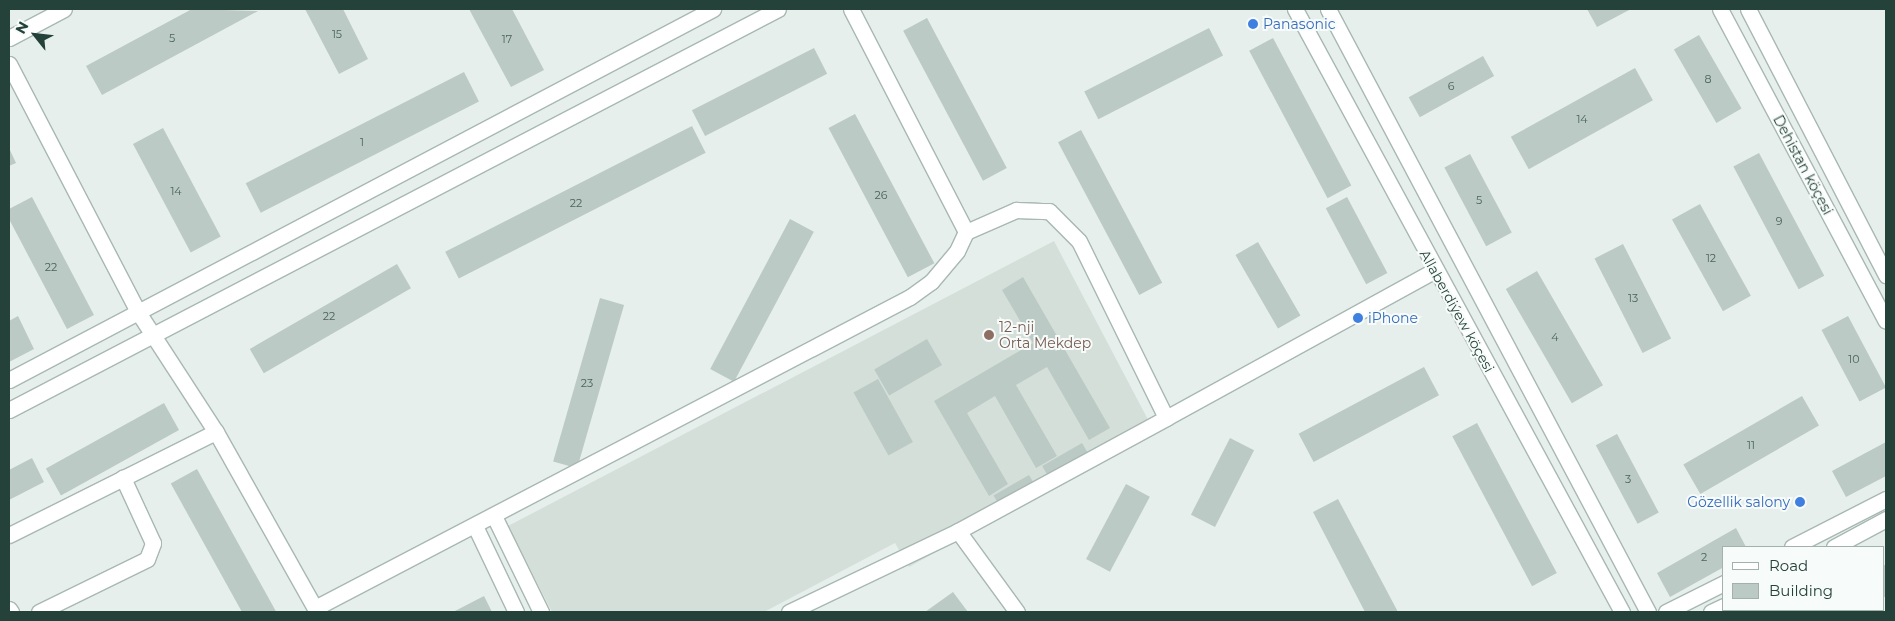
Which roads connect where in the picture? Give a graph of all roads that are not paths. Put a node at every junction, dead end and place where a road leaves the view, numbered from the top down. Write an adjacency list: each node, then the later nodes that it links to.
1 (64, 9): 9 (street)
2 (713, 9): 14 (street)
3 (778, 9): 16 (street)
4 (851, 9): 11 (street)
5 (1295, 9): 12 (street, Allaberdiýew köçesi)
6 (1328, 9): 40 (street, Allaberdiýew köçesi)
7 (1720, 9): 15 (street, Dehistan köçesi)
8 (1748, 9): 13 (street, Dehistan köçesi)
9 (9, 38)
10 (9, 64): 14 (street)
11 (966, 232): 19 (street); 23 (street)
12 (1435, 270): 19 (street); 39 (street, Allaberdiýew köçesi)
13 (1886, 275)
14 (138, 312): 16 (street); 17 (street)
15 (1886, 321)
16 (154, 334): 18 (street); 20 (street)
17 (9, 380)
18 (9, 410)
19 (1166, 418): 26 (street)
20 (216, 432): 21 (street); 32 (street)
21 (123, 478): 27 (street); 34 (street)
22 (1886, 499): 28 (street)
23 (494, 516): 25 (street); 36 (street)
24 (1886, 519): 29 (street)
25 (475, 526): 32 (street); 35 (street)
26 (958, 531): 37 (street); 38 (street)
27 (9, 534)
28 (1794, 546)
29 (1836, 546)
30 (1722, 584): 41 (street)
31 (9, 609): 33 (street)
32 (316, 610)
33 (11, 612)
34 (39, 612)
35 (516, 612)
36 (541, 612)
37 (789, 612)
38 (1017, 612)
39 (1622, 612)
40 (1648, 612)
41 (1666, 612)

